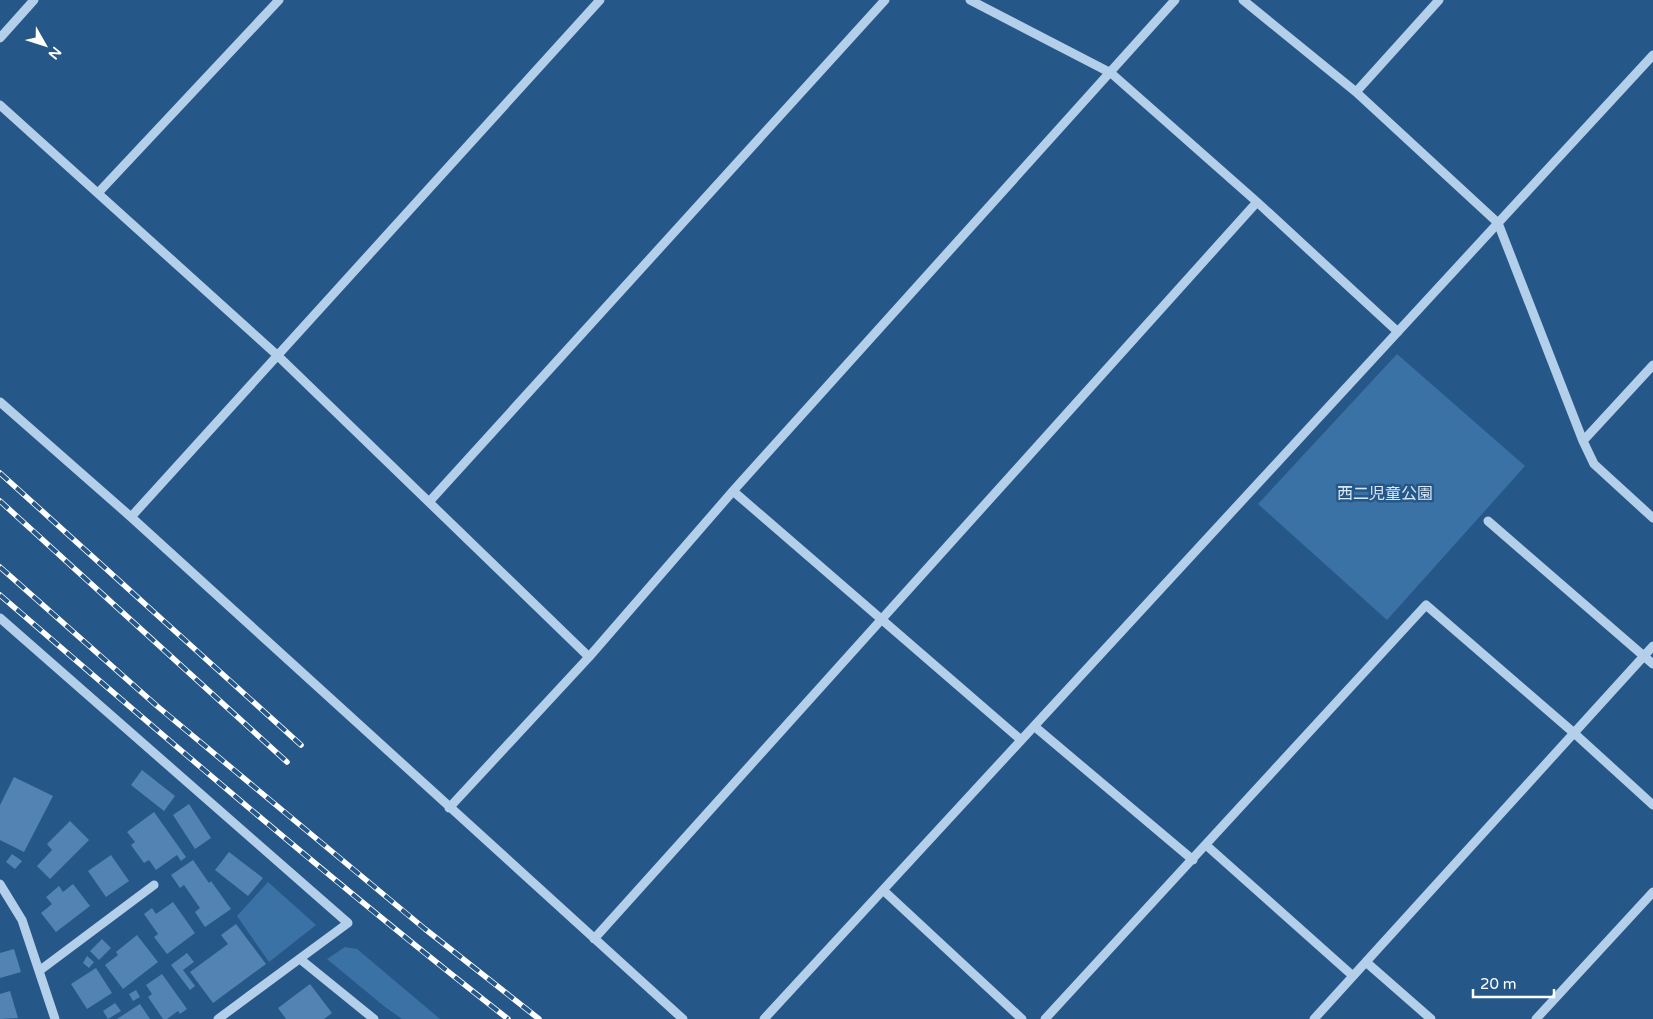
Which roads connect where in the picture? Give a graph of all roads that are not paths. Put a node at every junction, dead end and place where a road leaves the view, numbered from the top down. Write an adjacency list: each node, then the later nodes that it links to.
1 (34, 0): 9 (street)
2 (279, 0): 14 (street)
3 (600, 0): 18 (street)
4 (885, 0): 23 (street)
5 (970, 0): 11 (street)
6 (1175, 0): 11 (street)
7 (1244, 0): 12 (street)
8 (1439, 0): 12 (street)
9 (0, 38)
10 (1653, 55): 16 (street)
11 (1110, 73): 15 (street); 22 (street)
12 (1356, 92): 16 (street)
13 (0, 105): 14 (street)
14 (98, 193): 18 (street)
15 (1257, 202): 17 (street); 28 (street)
16 (1498, 223): 17 (street); 21 (street)
17 (1398, 332): 33 (street)
18 (278, 355): 23 (street); 24 (street)
19 (1653, 364): 21 (street)
20 (0, 402): 24 (street)
21 (1583, 441): 25 (street)
22 (733, 491): 28 (street); 31 (street)
23 (429, 502): 31 (street)
24 (131, 517): 37 (street)
25 (1653, 518)
26 (1488, 521): 30 (street)
27 (0, 618): 45 (street)
28 (881, 619): 35 (street); 44 (street)
29 (1653, 646): 30 (street)
30 (1644, 656): 32 (street); 34 (street)
31 (589, 657): 37 (street)
32 (1653, 664)
33 (1034, 726): 35 (street); 39 (street)
34 (1574, 733): 36 (street); 38 (street); 46 (street)
35 (1021, 740): 42 (street)
36 (1653, 805)
37 (449, 808): 44 (street)
38 (1206, 845): 39 (street); 48 (street)
39 (1193, 860): 55 (street)
40 (0, 884): 47 (street)
41 (154, 885): 47 (street)
42 (883, 890): 53 (street); 54 (street)
43 (1653, 892): 58 (street)
44 (594, 939): 52 (street)
45 (300, 959): 50 (street); 51 (street)
46 (1366, 962): 48 (street); 57 (street)
47 (39, 971): 49 (street)
48 (1353, 976): 56 (street)
49 (55, 1019)
50 (218, 1019)
51 (374, 1019)
52 (683, 1019)
53 (764, 1019)
54 (1022, 1019)
55 (1045, 1019)
56 (1314, 1019)
57 (1431, 1019)
58 (1536, 1019)

